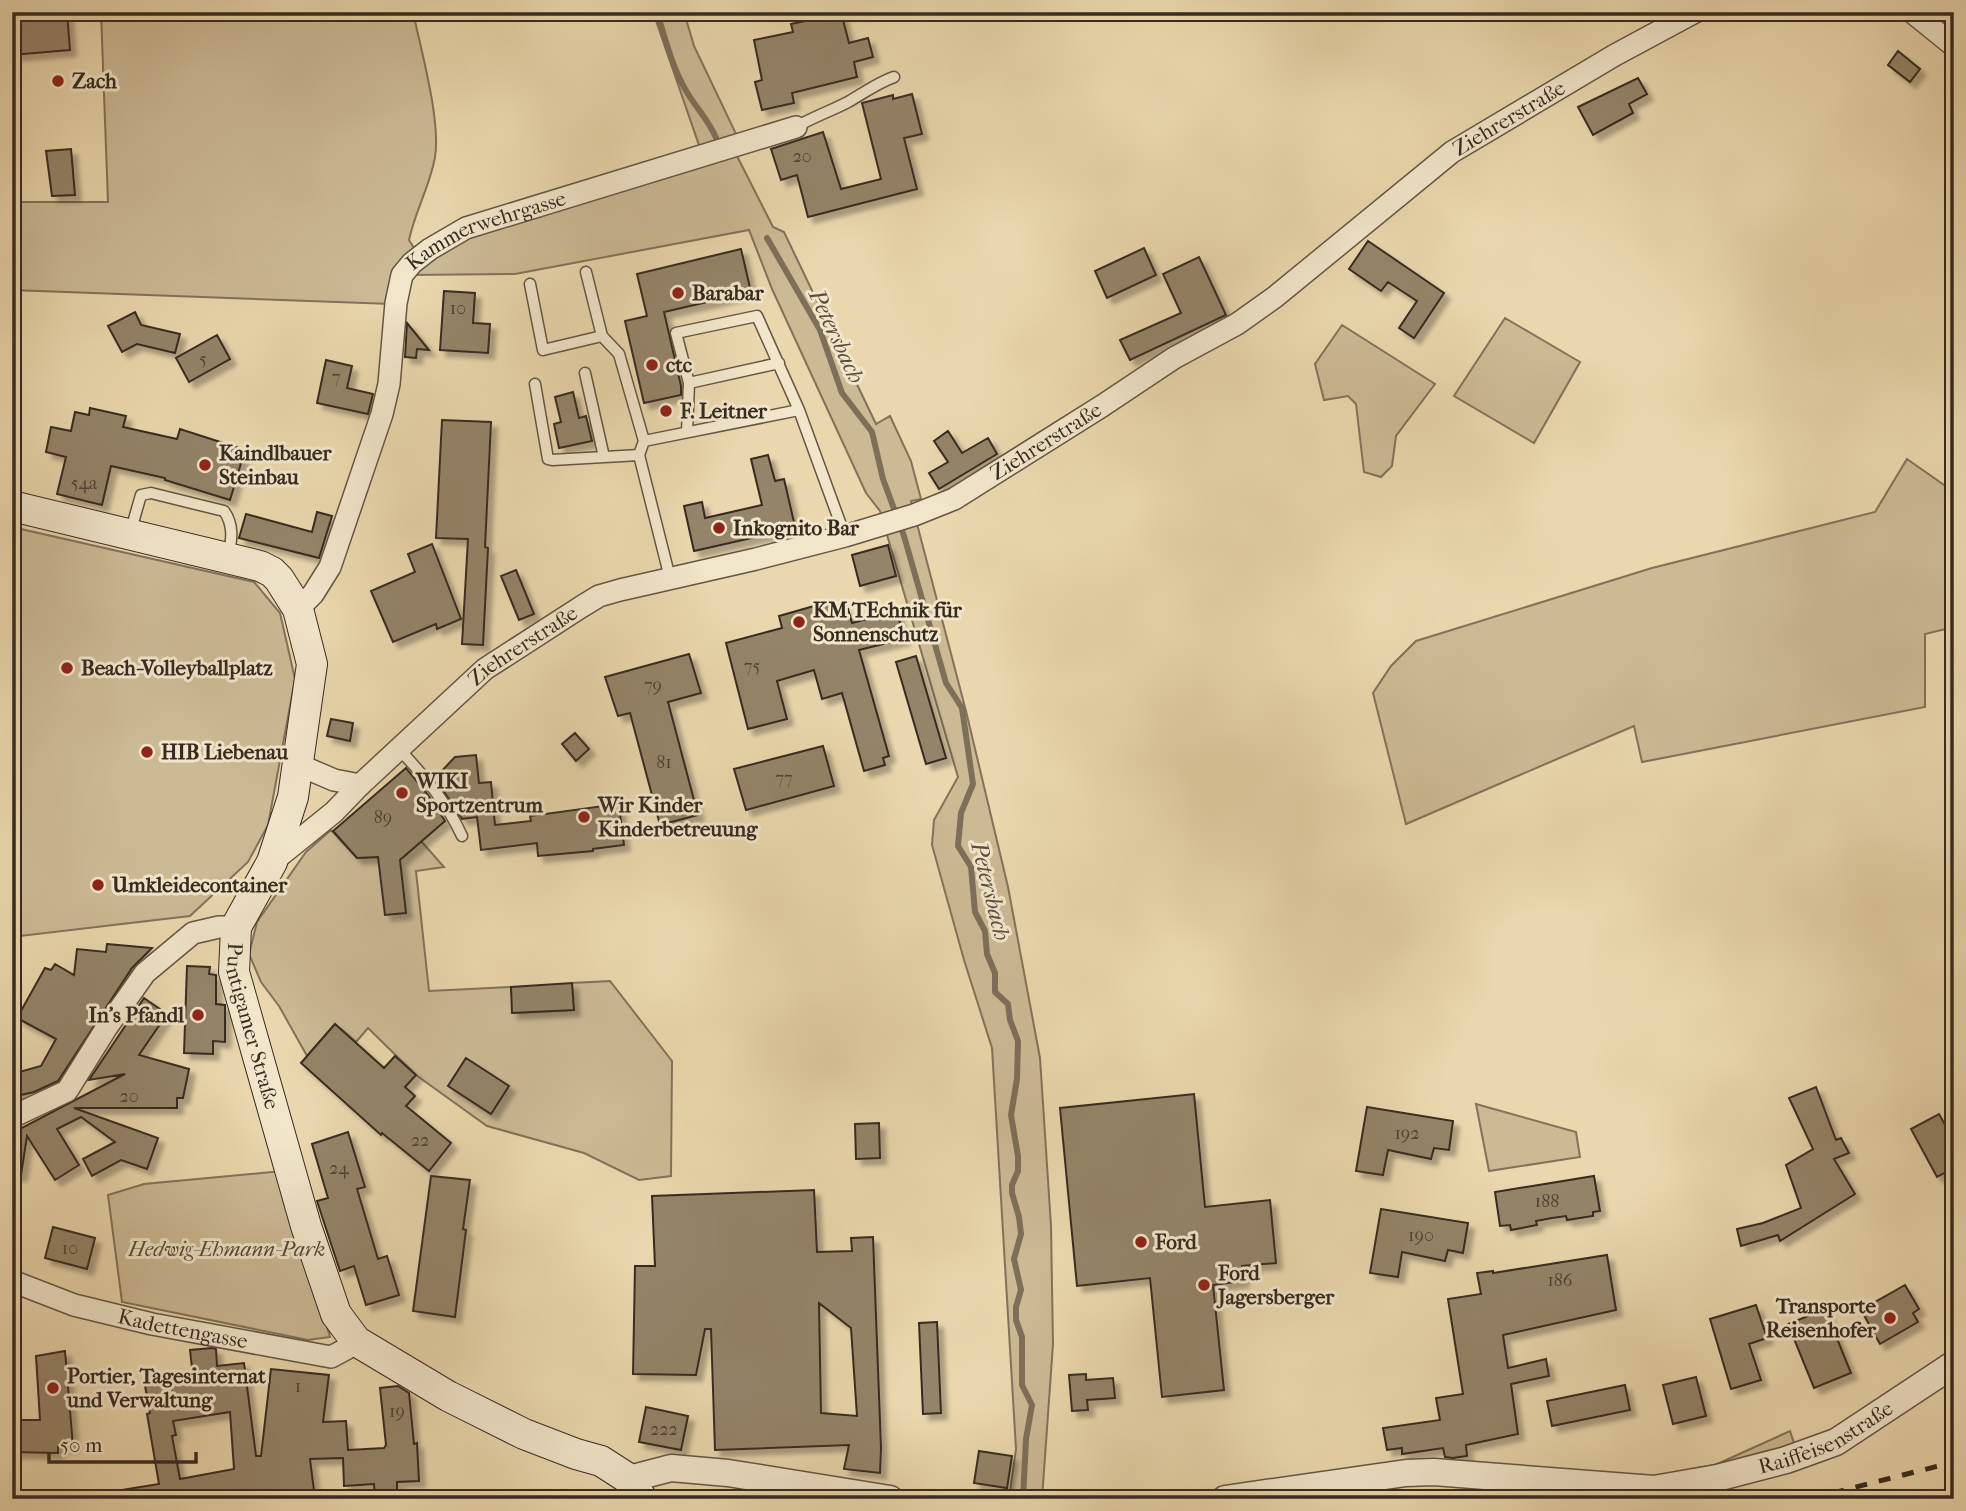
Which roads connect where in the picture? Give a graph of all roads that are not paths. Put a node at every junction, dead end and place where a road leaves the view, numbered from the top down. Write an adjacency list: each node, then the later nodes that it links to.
1 (1695, 12): 20 (street, Ziehrerstraße)
2 (1912, 12): 3 (street)
3 (1954, 46)
4 (894, 77): 5 (lane)
5 (796, 127): 23 (street, Kammerwehrgasse)
6 (586, 272): 8 (lane)
7 (530, 284): 8 (lane)
8 (602, 335): 15 (lane)
9 (779, 363): 11 (lane); 11 (lane); 13 (lane)
10 (585, 373): 17 (lane)
11 (689, 383): 14 (lane)
12 (535, 384): 17 (lane)
13 (799, 410): 14 (lane); 20 (lane)
14 (687, 432): 15 (lane)
15 (644, 440): 16 (lane)
16 (639, 455): 17 (lane); 22 (lane)
17 (604, 457)
18 (12, 506): 19 (main road, Puntigamer Straße)
19 (130, 534): 21 (main road, Puntigamer Straße); 21 (lane)
20 (845, 536): 22 (street, Ziehrerstraße)
21 (228, 558): 23 (main road, Puntigamer Straße)
22 (670, 578): 24 (street, Ziehrerstraße)
23 (298, 609): 25 (main road, Puntigamer Straße)
24 (399, 749): 26 (street, Ziehrerstraße); 27 (lane)
25 (299, 765): 26 (street); 28 (main road, Puntigamer Straße)
26 (360, 785): 28 (street, Ziehrerstraße)
27 (462, 836)
28 (272, 862): 29 (main road, Puntigamer Straße)
29 (236, 926): 30 (street); 32 (main road, Puntigamer Straße)
30 (12, 1117)
31 (12, 1281): 32 (street, Kadettengasse)
32 (356, 1341): 34 (main road, Puntigamer Straße)
33 (1954, 1364): 35 (street, Raiffeisenstraße)
34 (635, 1489): 36 (street)
35 (1273, 1496): 37 (street, Raiffeisenstraße)
36 (890, 1499)
37 (1225, 1499)

